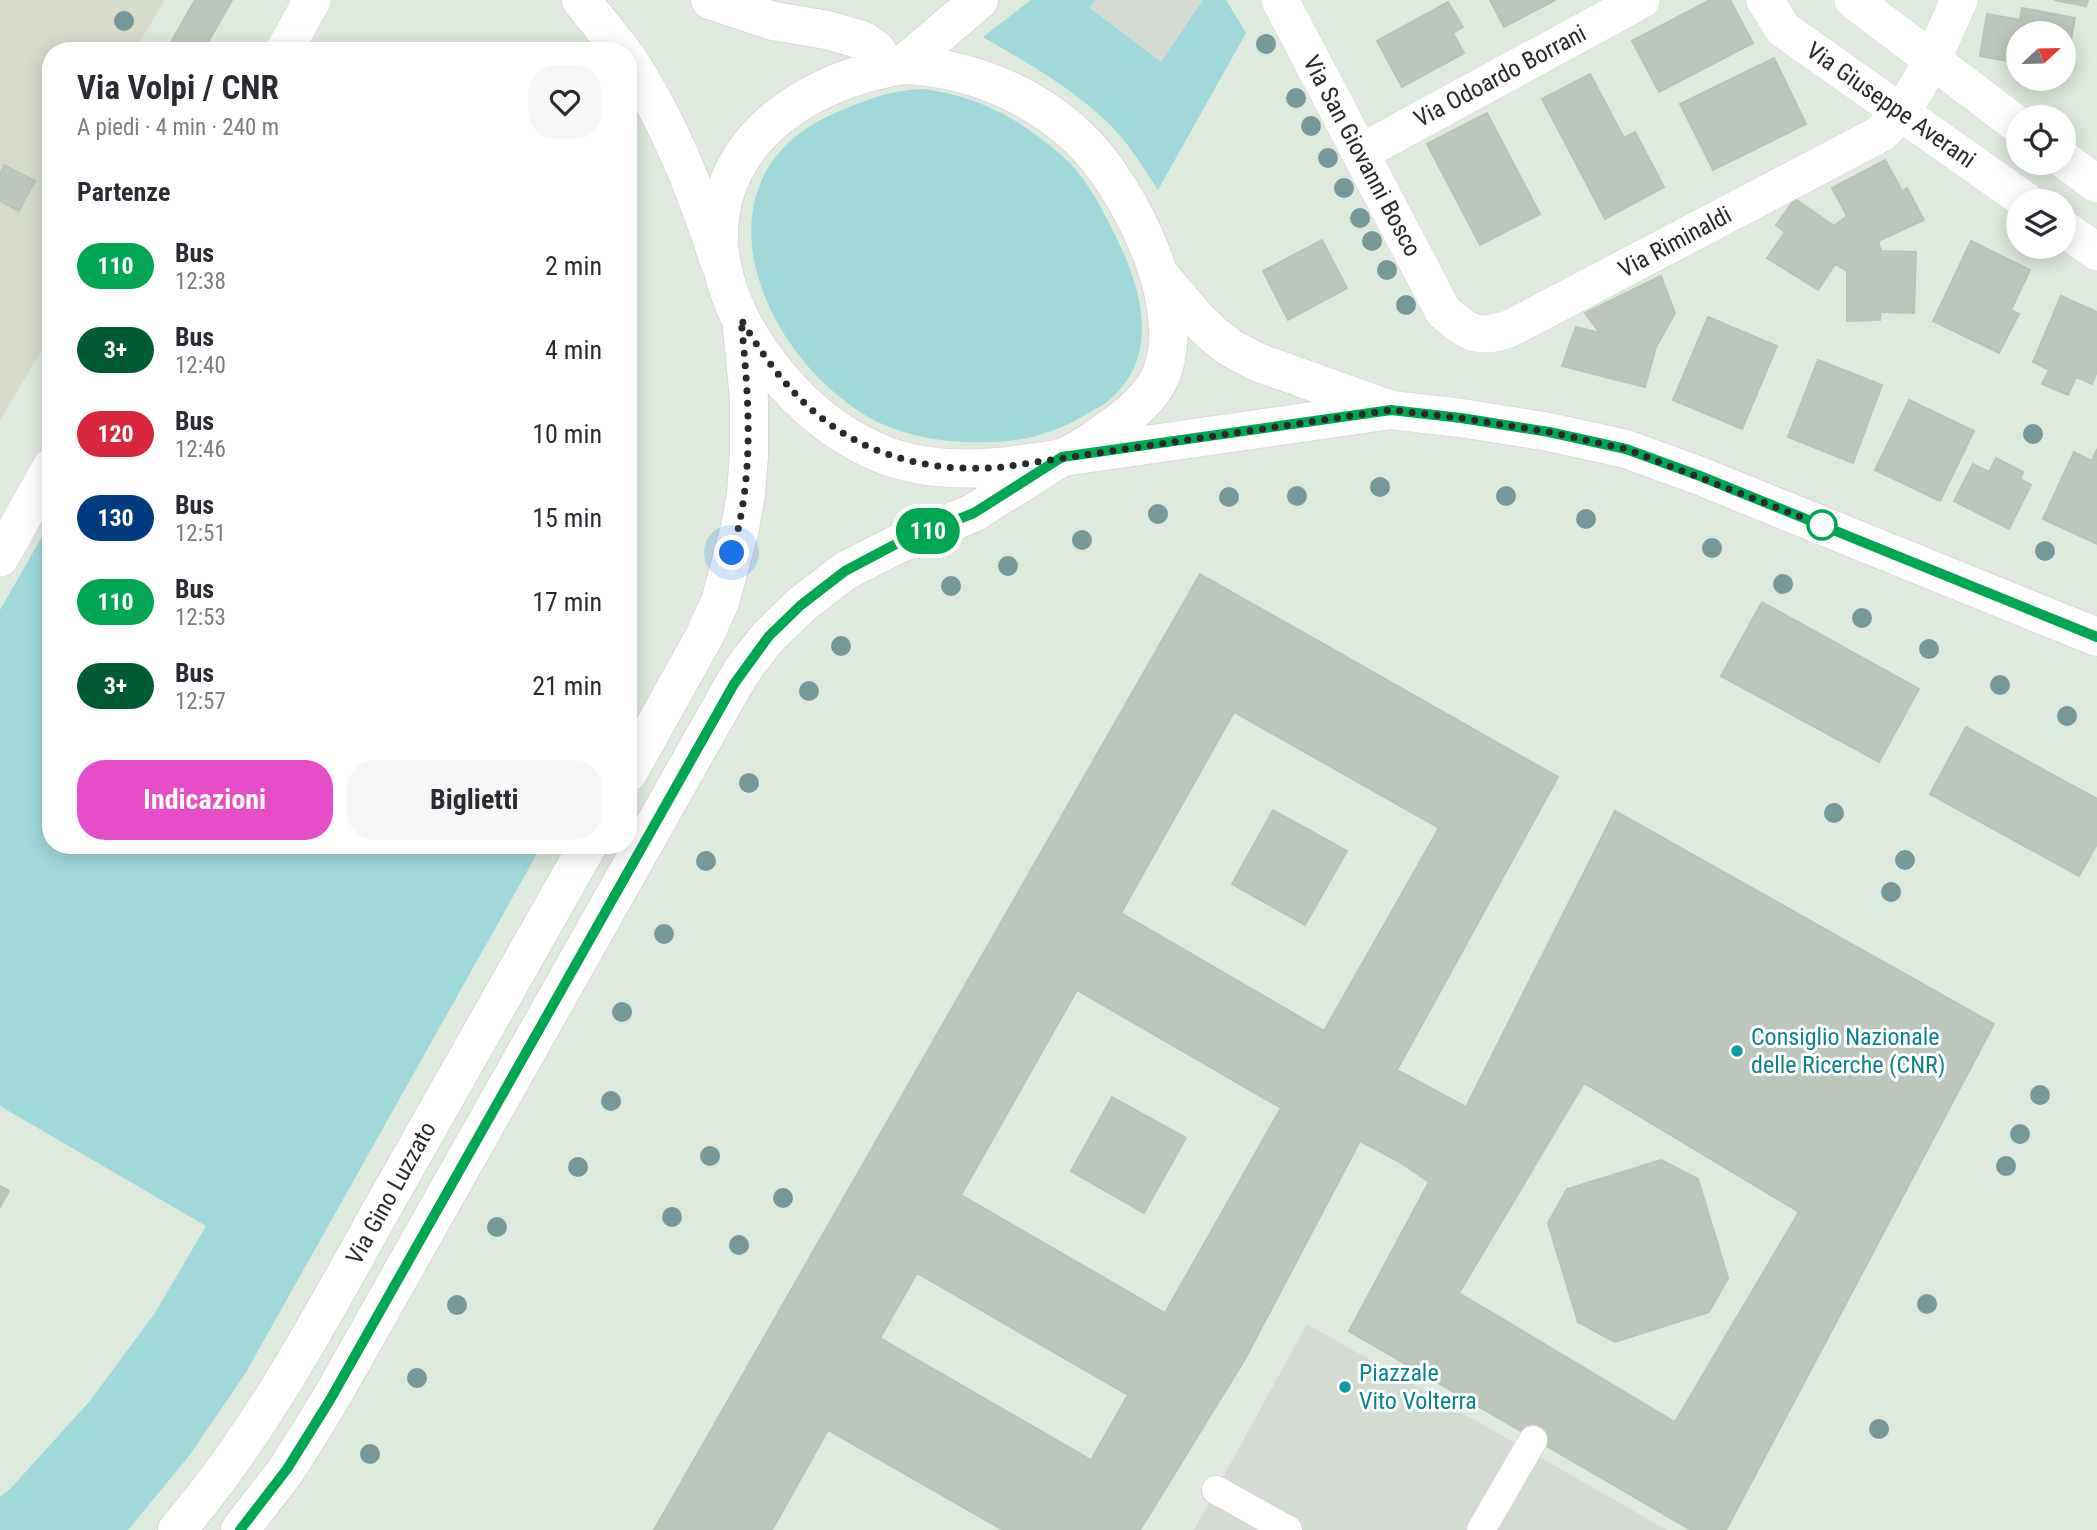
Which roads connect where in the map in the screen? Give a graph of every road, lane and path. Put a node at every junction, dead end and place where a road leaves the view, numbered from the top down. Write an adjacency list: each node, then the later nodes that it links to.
1 (312, 0): 10 (street)
2 (581, 0): 11 (main road)
3 (710, 0): 13 (main road)
4 (979, 0): 13 (main road)
5 (1280, 0): 17 (street, Via San Giovanni Bosco)
6 (1641, 0): 17 (street, Via Odoardo Borrani)
7 (1765, 0): 15 (street, Via Giuseppe Averani)
8 (1853, 0): 12 (street)
9 (1959, 0): 12 (street, Via Riminaldi)
10 (289, 42)
11 (615, 42)
12 (1932, 61): 15 (street, Via Riminaldi); 16 (street)
13 (895, 66): 23 (main road); 24 (main road)
14 (637, 74): 24 (main road)
15 (1902, 113): 20 (street, Via Giuseppe Averani); 25 (street, Via Riminaldi)
16 (2006, 116)
17 (1360, 153): 25 (street, Via San Giovanni Bosco)
18 (2076, 169): 19 (street)
19 (2097, 184)
20 (2009, 189)
21 (2076, 238): 22 (street)
22 (2097, 253)
23 (1157, 271): 27 (main road); 28 (main road)
24 (725, 279): 26 (main road)
25 (1443, 311)
26 (741, 319): 28 (main road); 32 (main road)
27 (1391, 410): 28 (main road); 31 (main road)
28 (1062, 457): 37 (main road, Via Gino Luzzato)
29 (42, 483): 30 (street)
30 (0, 558)
31 (2097, 637)
32 (637, 757)
33 (583, 854): 36 (main road, Via Gino Luzzato)
34 (1533, 1440): 39 (street)
35 (1216, 1490): 38 (street)
36 (177, 1530)
37 (240, 1530)
38 (1288, 1530)
39 (1481, 1530)

